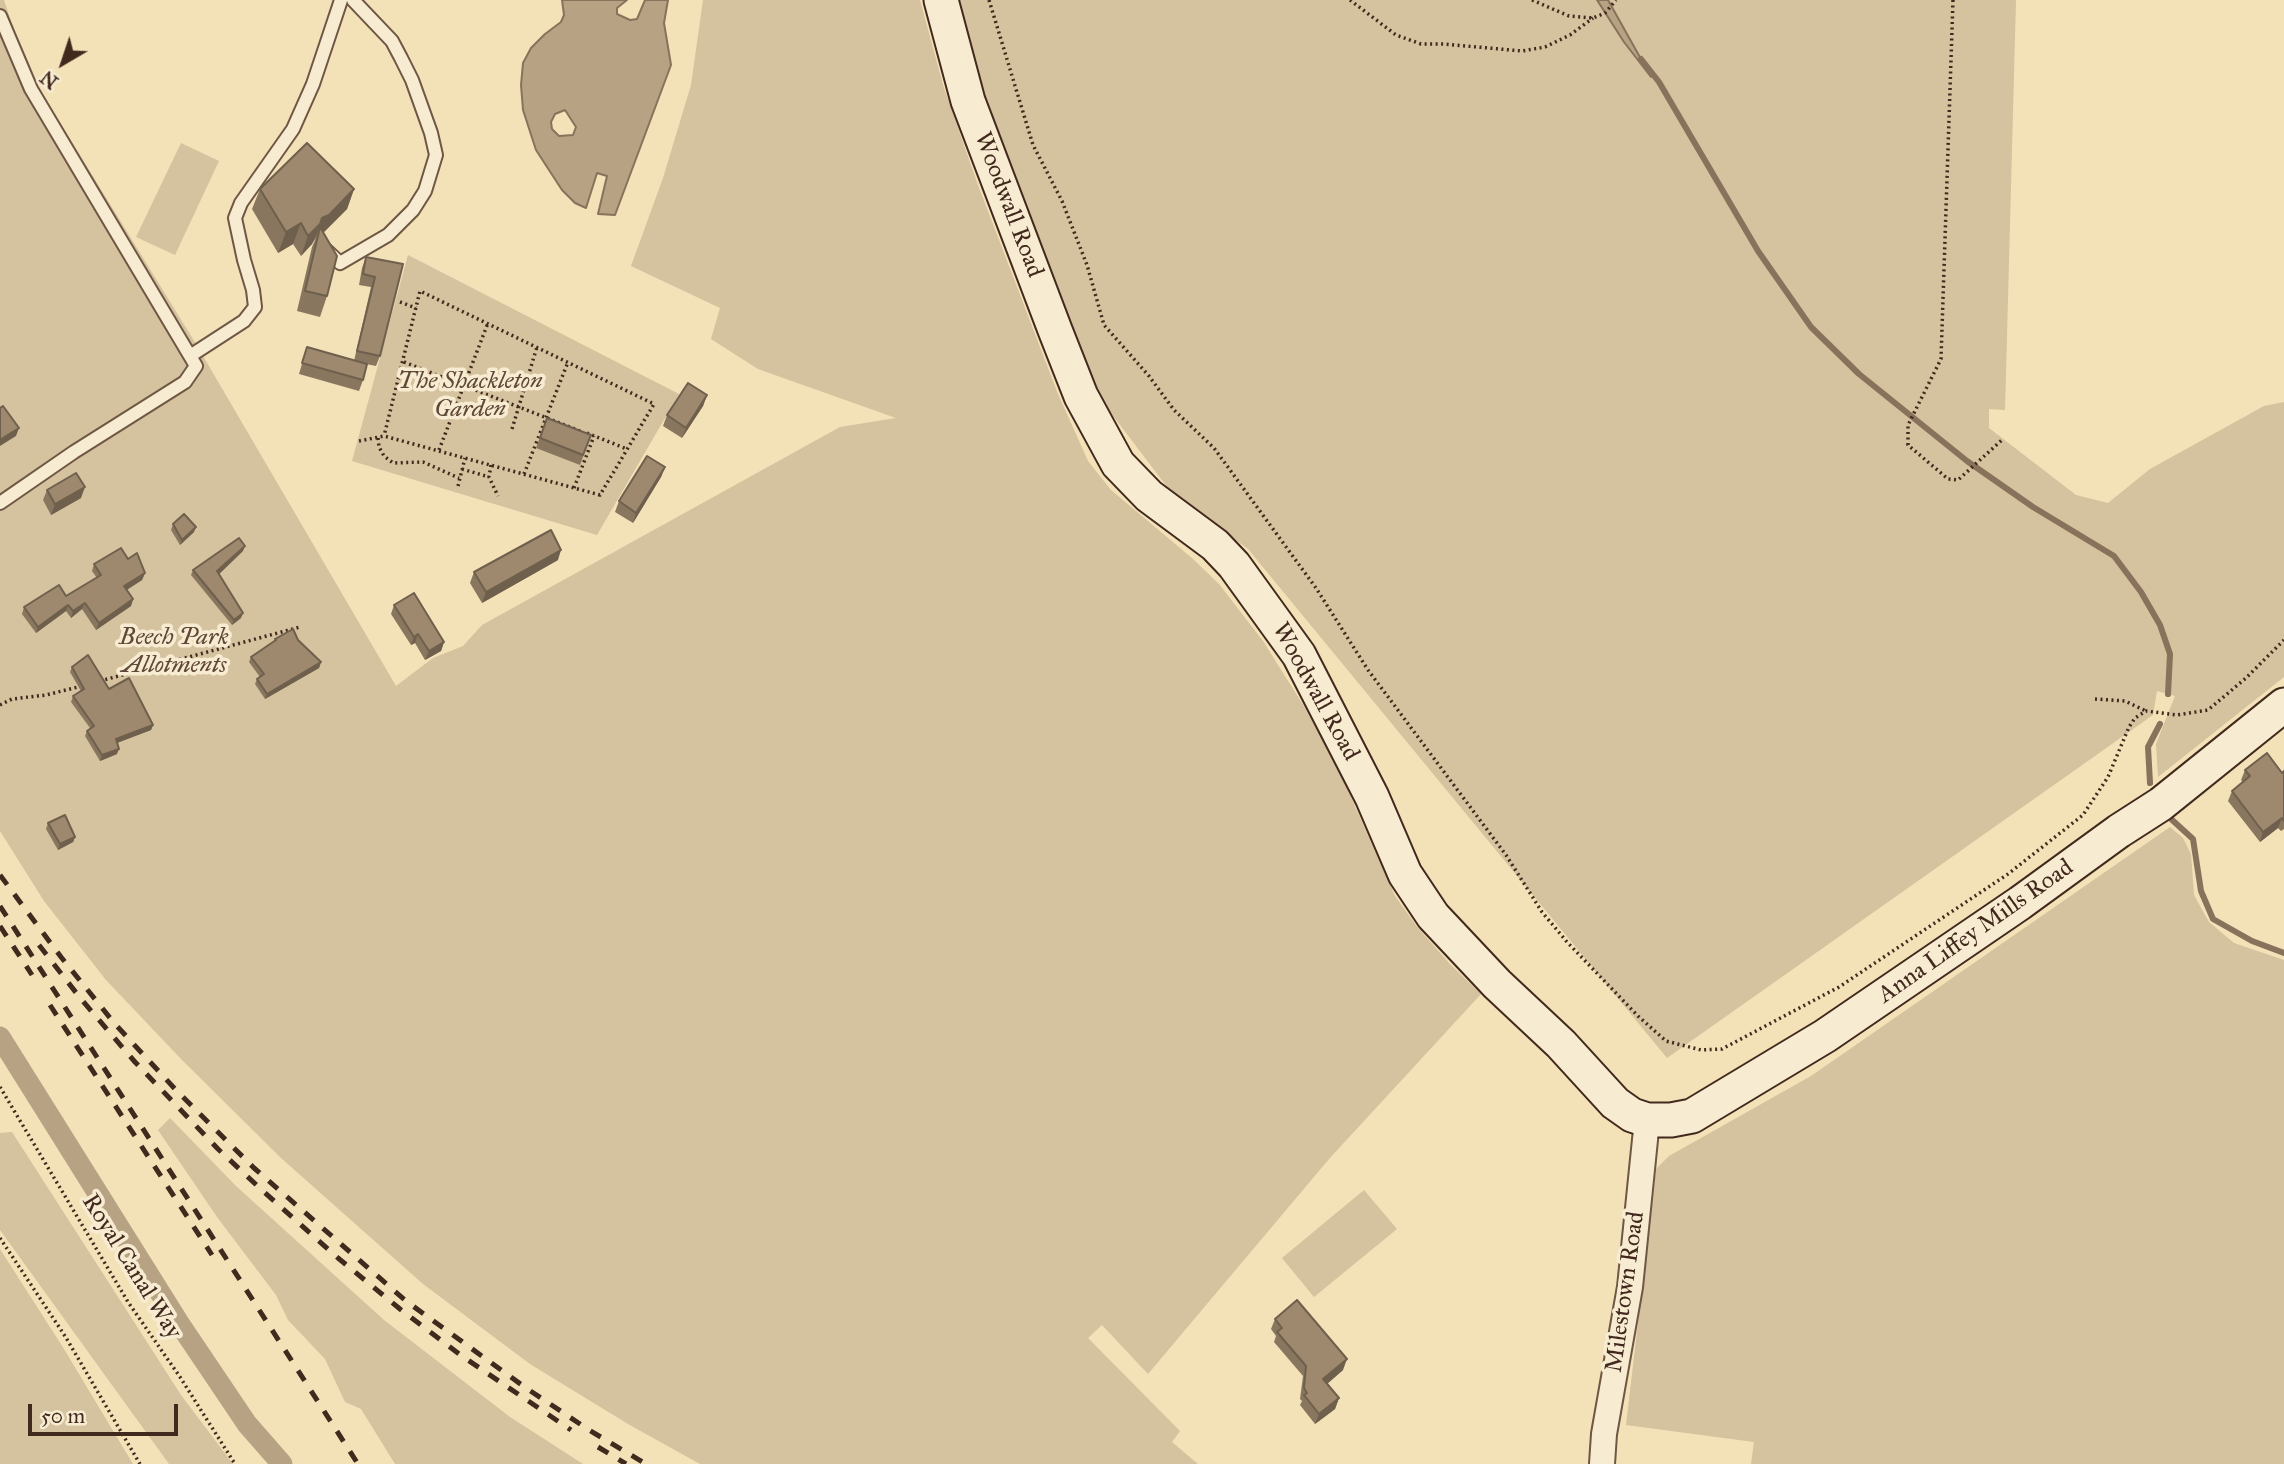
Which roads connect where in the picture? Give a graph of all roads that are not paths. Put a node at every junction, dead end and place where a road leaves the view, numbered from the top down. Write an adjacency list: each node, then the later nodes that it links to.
1 (341, 0): 6 (lane)
2 (353, 0): 5 (lane)
3 (941, 0): 9 (main road, Woodwall Road)
4 (0, 16): 6 (lane)
5 (321, 244)
6 (190, 356): 7 (lane)
7 (0, 503)
8 (2284, 705): 9 (main road, Anna Liffey Mills Road)
9 (1647, 1121): 10 (street, Milestown Road)
10 (1602, 1464)

